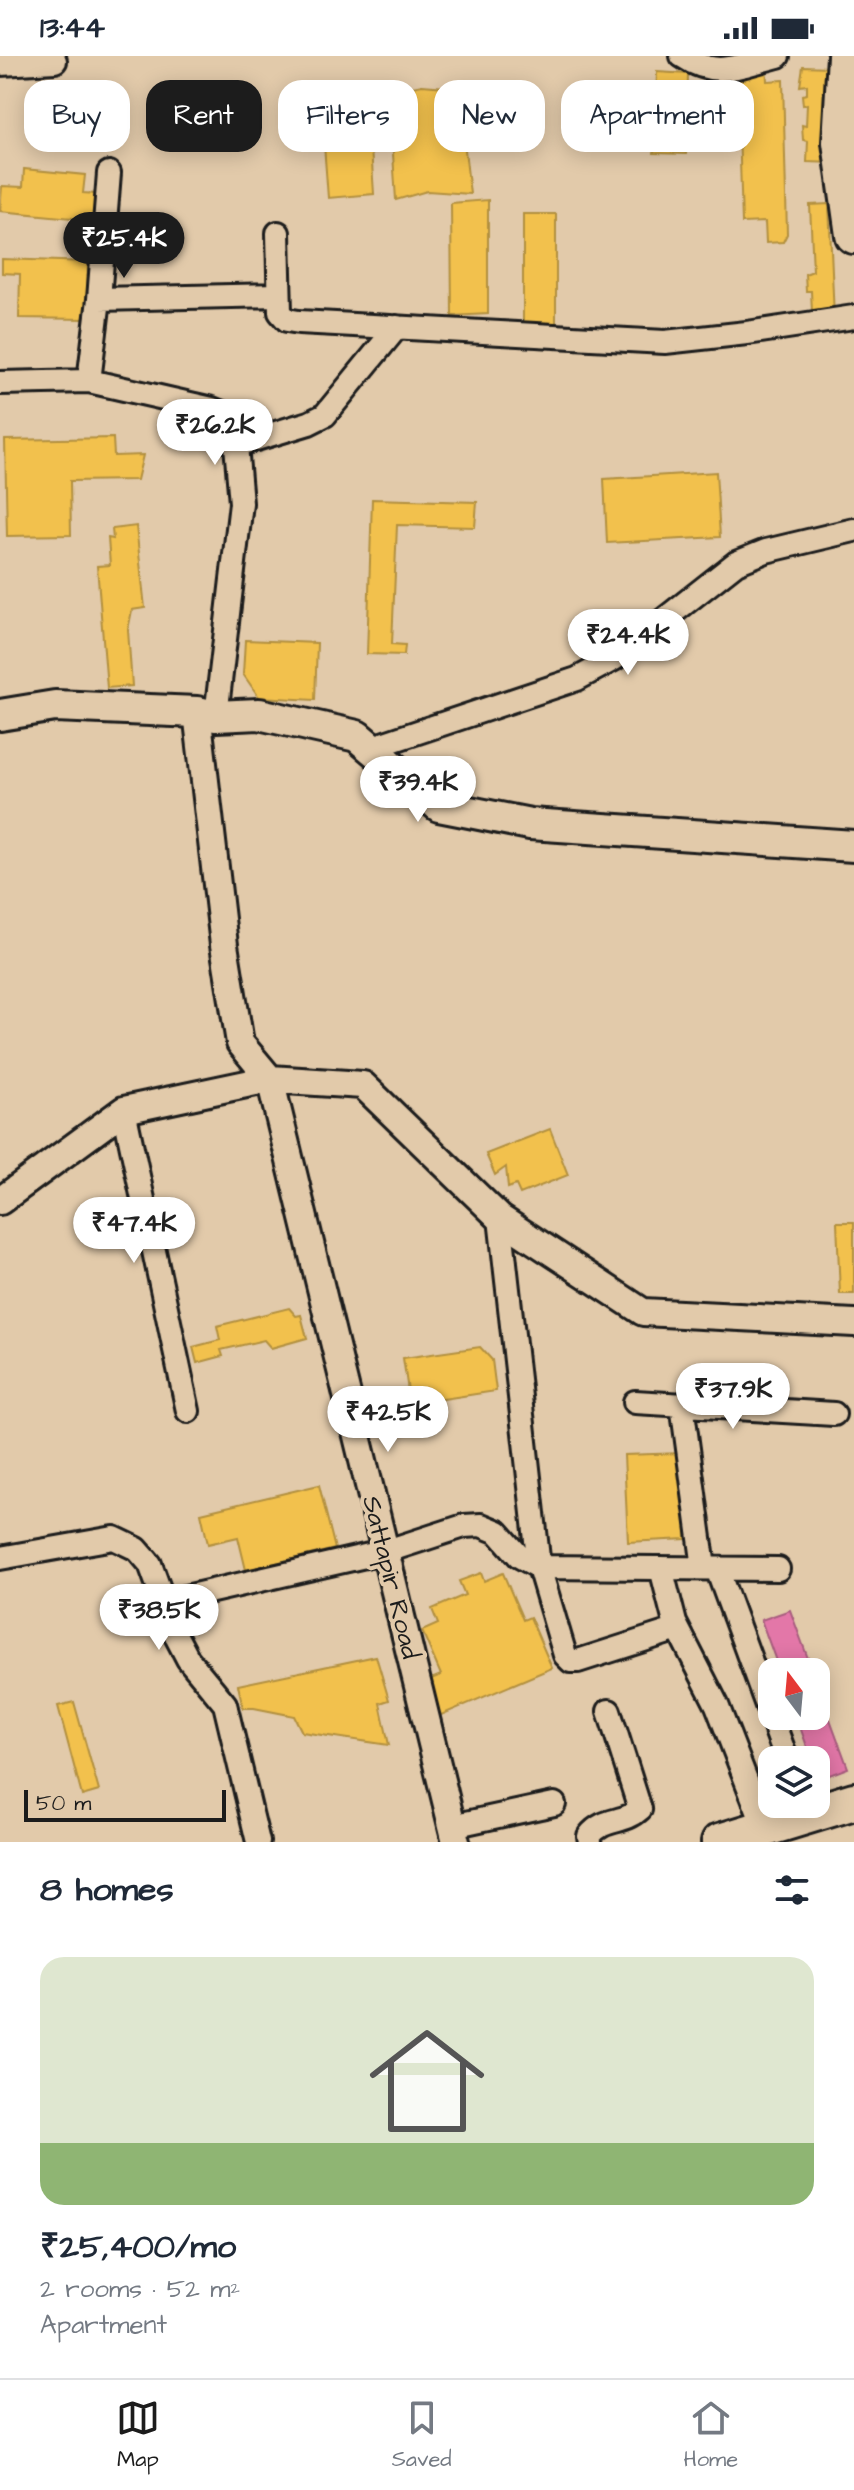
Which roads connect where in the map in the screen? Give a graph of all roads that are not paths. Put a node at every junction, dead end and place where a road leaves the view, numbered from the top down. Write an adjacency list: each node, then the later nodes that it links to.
1 (682, 56): 2 (street)
2 (778, 56)
3 (846, 56): 8 (highway)
4 (55, 61): 5 (street)
5 (0, 64)
6 (109, 173): 10 (street)
7 (278, 233): 9 (street)
8 (854, 235)
9 (278, 295): 10 (street); 12 (street)
10 (99, 299): 13 (street)
11 (854, 317): 12 (street)
12 (397, 327): 15 (street)
13 (89, 381): 14 (street); 15 (street)
14 (0, 383)
15 (236, 445): 17 (street)
16 (854, 530): 19 (street)
17 (206, 714): 18 (main road); 19 (main road); 21 (street)
18 (0, 715)
19 (370, 748): 20 (main road)
20 (854, 846)
21 (270, 1079): 22 (street); 24 (street); 30 (street, Sattapir Road)
22 (124, 1110): 23 (street); 28 (street)
23 (0, 1201)
24 (500, 1218): 25 (street); 32 (street)
25 (854, 1323)
26 (635, 1402): 27 (street)
27 (682, 1404): 29 (street); 34 (street)
28 (188, 1411)
29 (834, 1414)
30 (387, 1551): 32 (street); 36 (street); 45 (street, Sattapir Road)
31 (0, 1558): 36 (street)
32 (539, 1567): 33 (street); 37 (street)
33 (661, 1568): 34 (street); 37 (street)
34 (711, 1568): 35 (street); 39 (street)
35 (778, 1569)
36 (164, 1602): 46 (street)
37 (678, 1629): 44 (street)
38 (609, 1711): 47 (street)
39 (781, 1746)
40 (854, 1801): 42 (highway)
41 (554, 1804): 45 (street)
42 (830, 1806)
43 (789, 1818): 44 (highway)
44 (765, 1829): 48 (highway)
45 (454, 1834)
46 (258, 1842)
47 (590, 1842)
48 (720, 1842)

